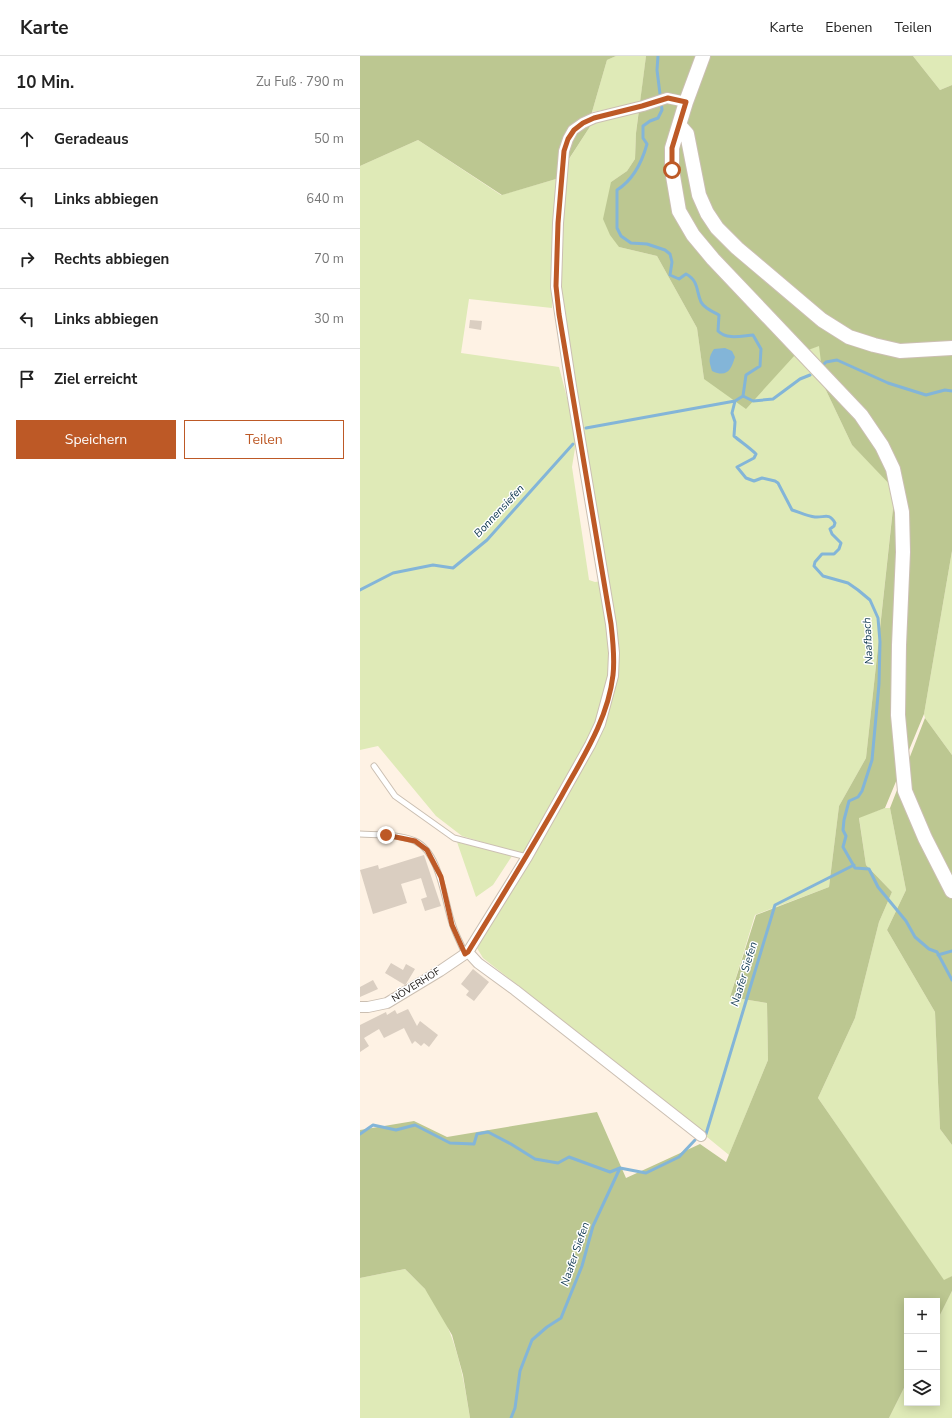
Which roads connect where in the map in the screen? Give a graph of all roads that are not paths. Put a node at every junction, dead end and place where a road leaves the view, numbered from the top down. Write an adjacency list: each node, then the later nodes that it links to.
1 (703, 56): 2 (main road)
2 (686, 102): 3 (main road); 7 (street)
3 (679, 125): 4 (main road); 8 (main road)
4 (952, 348)
5 (374, 766): 7 (lane)
6 (360, 834): 9 (lane)
7 (527, 857): 9 (street)
8 (952, 892)
9 (466, 953): 10 (street, NÖVERHOF); 11 (street)
10 (360, 1007)
11 (701, 1136)

